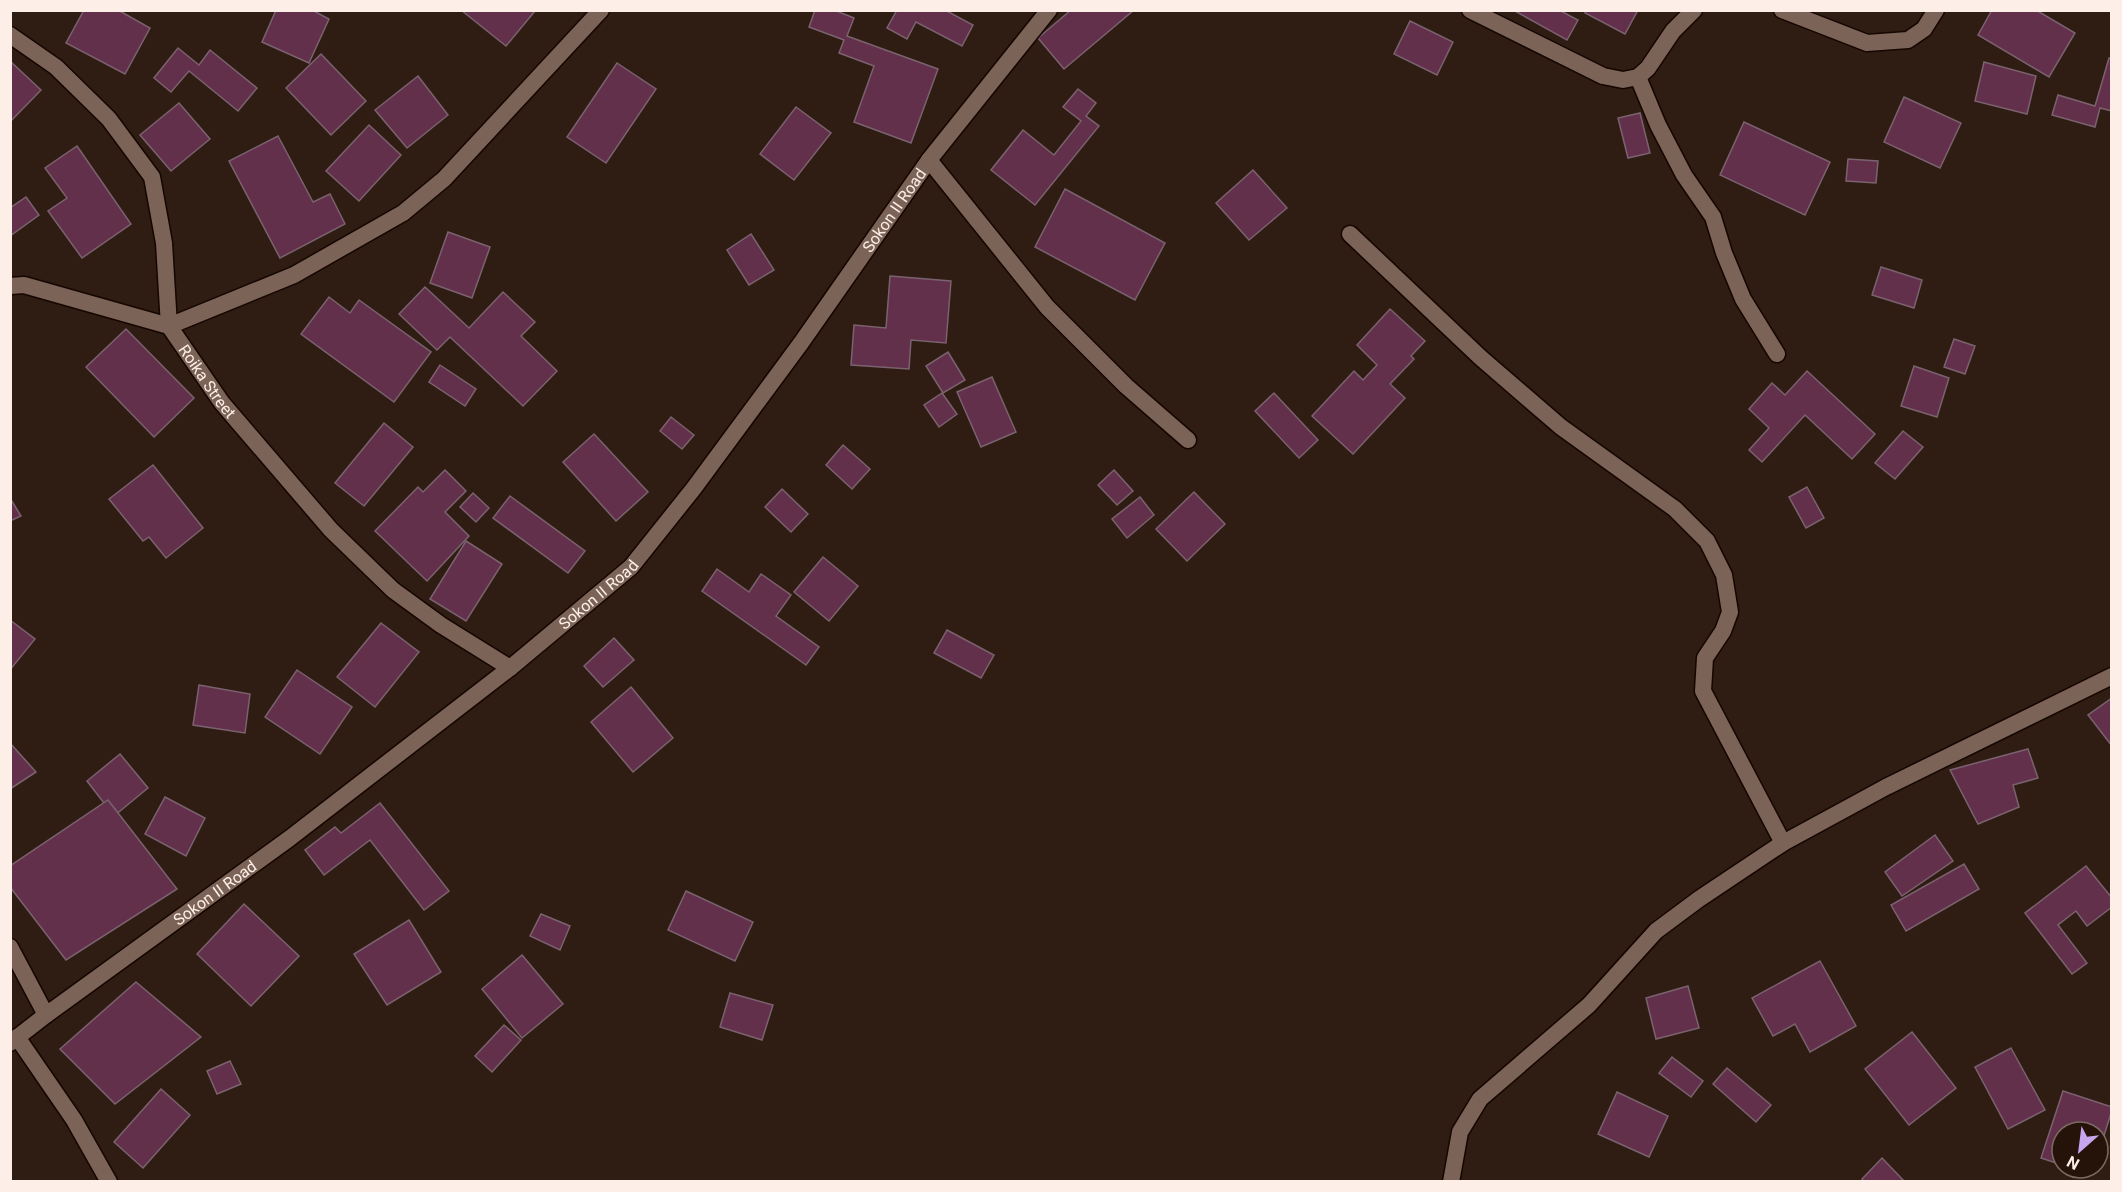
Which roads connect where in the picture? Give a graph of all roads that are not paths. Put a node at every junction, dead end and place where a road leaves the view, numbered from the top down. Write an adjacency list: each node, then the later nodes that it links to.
1 (601, 10): 12 (street)
2 (1049, 10): 9 (street, Sokon II Road)
3 (1470, 10): 8 (street)
4 (1694, 10): 8 (street)
5 (1782, 10): 6 (street)
6 (1936, 10)
7 (10, 35): 12 (street)
8 (1638, 77): 13 (street)
9 (929, 160): 14 (street); 15 (street, Sokon II Road)
10 (1350, 234): 17 (street)
11 (10, 286): 12 (street)
12 (169, 326): 15 (street, Roika Street)
13 (1777, 354)
14 (1188, 440)
15 (510, 668): 19 (street, Sokon II Road)
16 (2112, 676): 17 (street)
17 (1783, 843): 22 (street)
18 (10, 947): 19 (street)
19 (46, 1015): 20 (street, Sokon II Road)
20 (14, 1040): 21 (street)
21 (109, 1182)
22 (1450, 1182)

